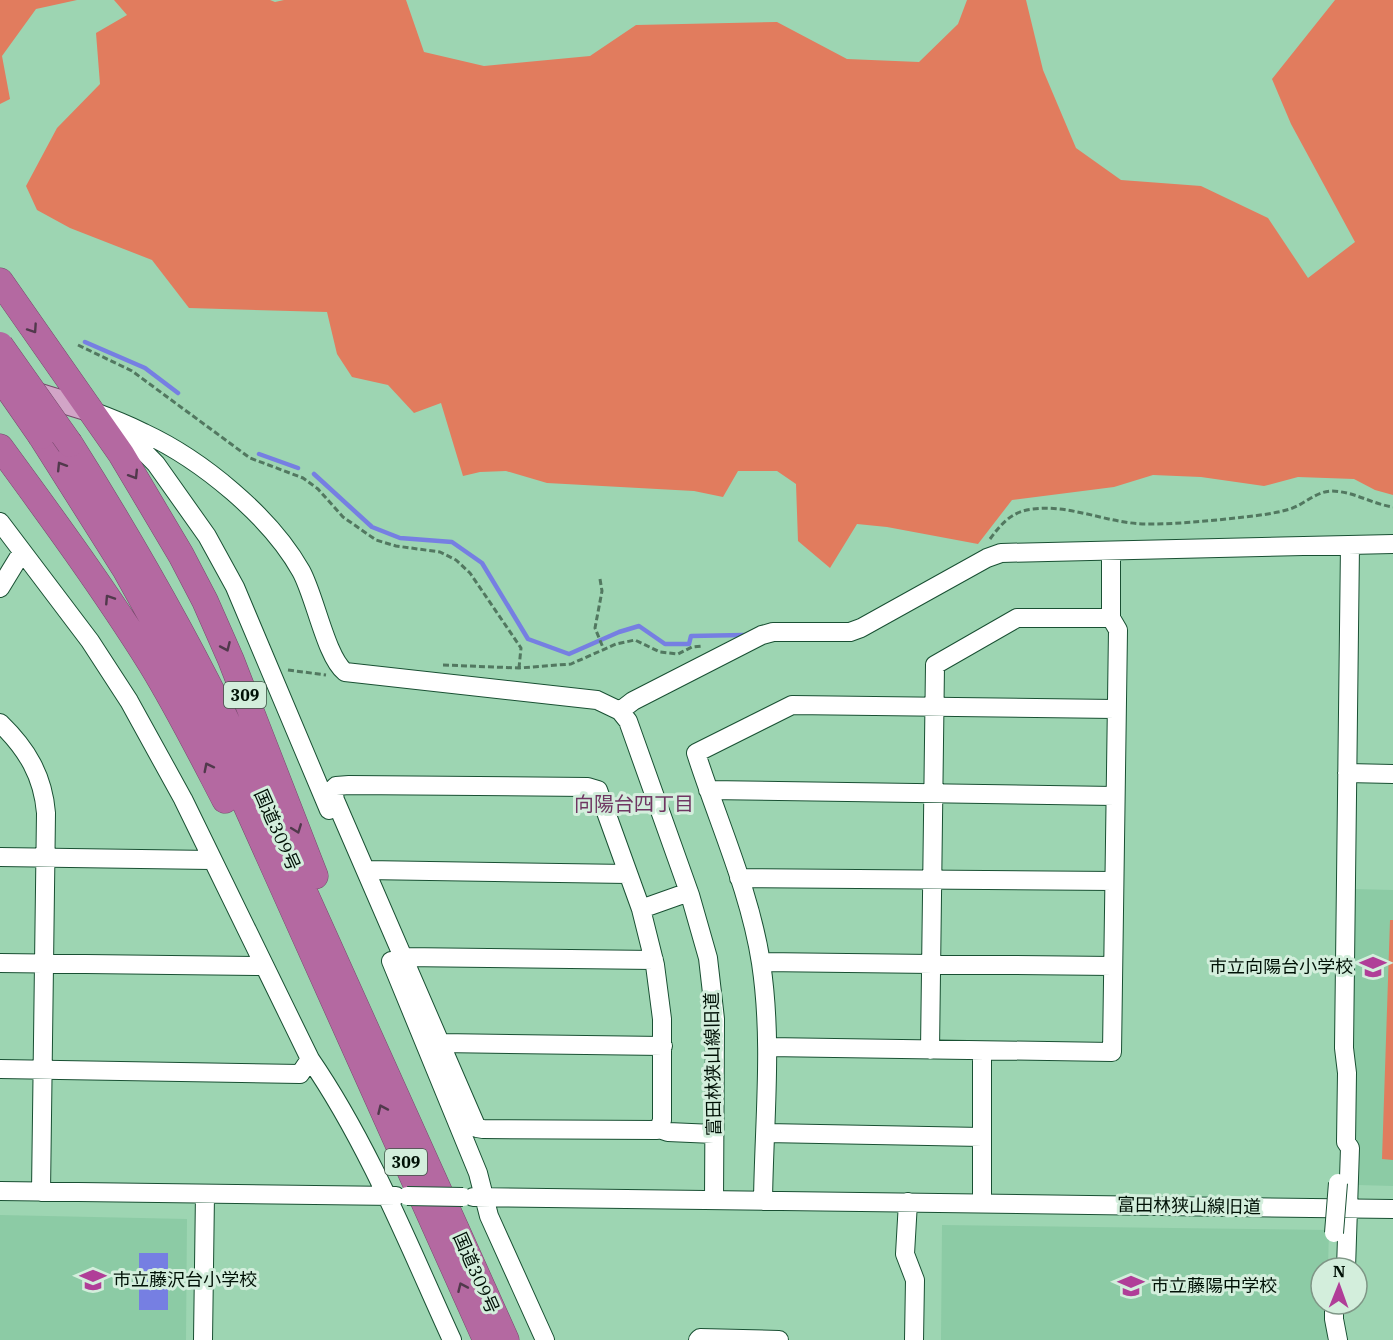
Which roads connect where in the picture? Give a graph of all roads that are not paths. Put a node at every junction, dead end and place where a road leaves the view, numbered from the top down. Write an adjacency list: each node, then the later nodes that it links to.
1 (0, 281): 5 (highway, 309, one-way to 5)
2 (0, 345): 43 (highway, 国道309号 / 309, bridge)
3 (0, 377): 42 (highway, 国道309号 / 309, one-way to 3, bridge)
4 (0, 383): 5 (main road)
5 (89, 410): 6 (street); 43 (highway, 309, one-way to 43)
6 (113, 419): 17 (street); 61 (street)
7 (0, 447): 42 (highway, 309, one-way to 7)
8 (0, 522): 12 (street)
9 (1393, 544): 10 (street)
10 (1350, 545): 11 (street); 19 (street)
11 (1111, 551): 14 (street); 17 (street)
12 (22, 552): 13 (street); 26 (street)
13 (0, 588)
14 (1111, 618): 15 (street); 16 (street)
15 (934, 707): 16 (street); 21 (street); 22 (street)
16 (1115, 709): 23 (street)
17 (620, 711): 32 (street, 富田林狭山線旧道)
18 (0, 723): 25 (street)
19 (1347, 773): 20 (street); 47 (street)
20 (1393, 774)
21 (708, 790): 22 (street); 29 (street)
22 (933, 793): 23 (street); 30 (street)
23 (1114, 796): 31 (street)
24 (0, 857): 25 (street)
25 (45, 857): 26 (street); 38 (street)
26 (211, 860): 40 (street)
27 (366, 870): 28 (street); 28 (street); 34 (street)
28 (628, 874): 33 (street)
29 (739, 878): 30 (street); 36 (street)
30 (932, 880): 31 (street); 39 (street)
31 (1114, 881): 41 (street)
32 (689, 892): 33 (street); 55 (street, 富田林狭山線旧道)
33 (641, 909): 35 (street)
34 (403, 957): 35 (street); 44 (street)
35 (654, 960): 45 (street)
36 (761, 962): 39 (street); 46 (street)
37 (0, 963): 38 (street)
38 (44, 964): 40 (street); 52 (street)
39 (931, 964): 41 (street); 48 (street)
40 (264, 966): 50 (street)
41 (1113, 966): 49 (street)
42 (327, 984): 75 (highway, 国道309号 / 309, one-way to 42)
43 (353, 1000): 76 (highway, 国道309号 / 309)
44 (440, 1043): 45 (street); 53 (street)
45 (663, 1046): 53 (street)
46 (768, 1047): 48 (street); 54 (street)
47 (1344, 1048): 66 (street); 68 (street, bridge)
48 (930, 1050): 49 (street)
49 (982, 1051): 56 (street)
50 (310, 1059): 52 (street); 60 (street)
51 (0, 1070): 52 (street)
52 (42, 1070): 58 (street)
53 (659, 1129): 55 (street)
54 (765, 1133): 56 (street); 63 (street)
55 (714, 1134): 62 (street, 富田林狭山線旧道)
56 (982, 1137): 65 (street)
57 (0, 1191): 58 (street)
58 (41, 1192): 59 (street)
59 (205, 1194): 60 (street); 73 (street)
60 (385, 1196): 61 (street, bridge); 74 (street)
61 (484, 1197): 62 (street); 77 (street)
62 (714, 1200): 63 (street, 富田林狭山線旧道)
63 (763, 1201): 64 (street, 富田林狭山線旧道)
64 (908, 1203): 65 (street, 富田林狭山線旧道); 80 (street)
65 (982, 1203): 66 (street, 富田林狭山線旧道)
66 (1347, 1208): 67 (street, 富田林狭山線旧道); 69 (street)
67 (1393, 1209)
68 (1334, 1256)
69 (1346, 1256)
70 (1334, 1316): 72 (street)
71 (1345, 1316): 72 (street)
72 (1338, 1339)
73 (203, 1340)
74 (452, 1340)
75 (486, 1340)
76 (506, 1340)
77 (545, 1340)
78 (698, 1340): 79 (street)
79 (779, 1340)
80 (914, 1340)

